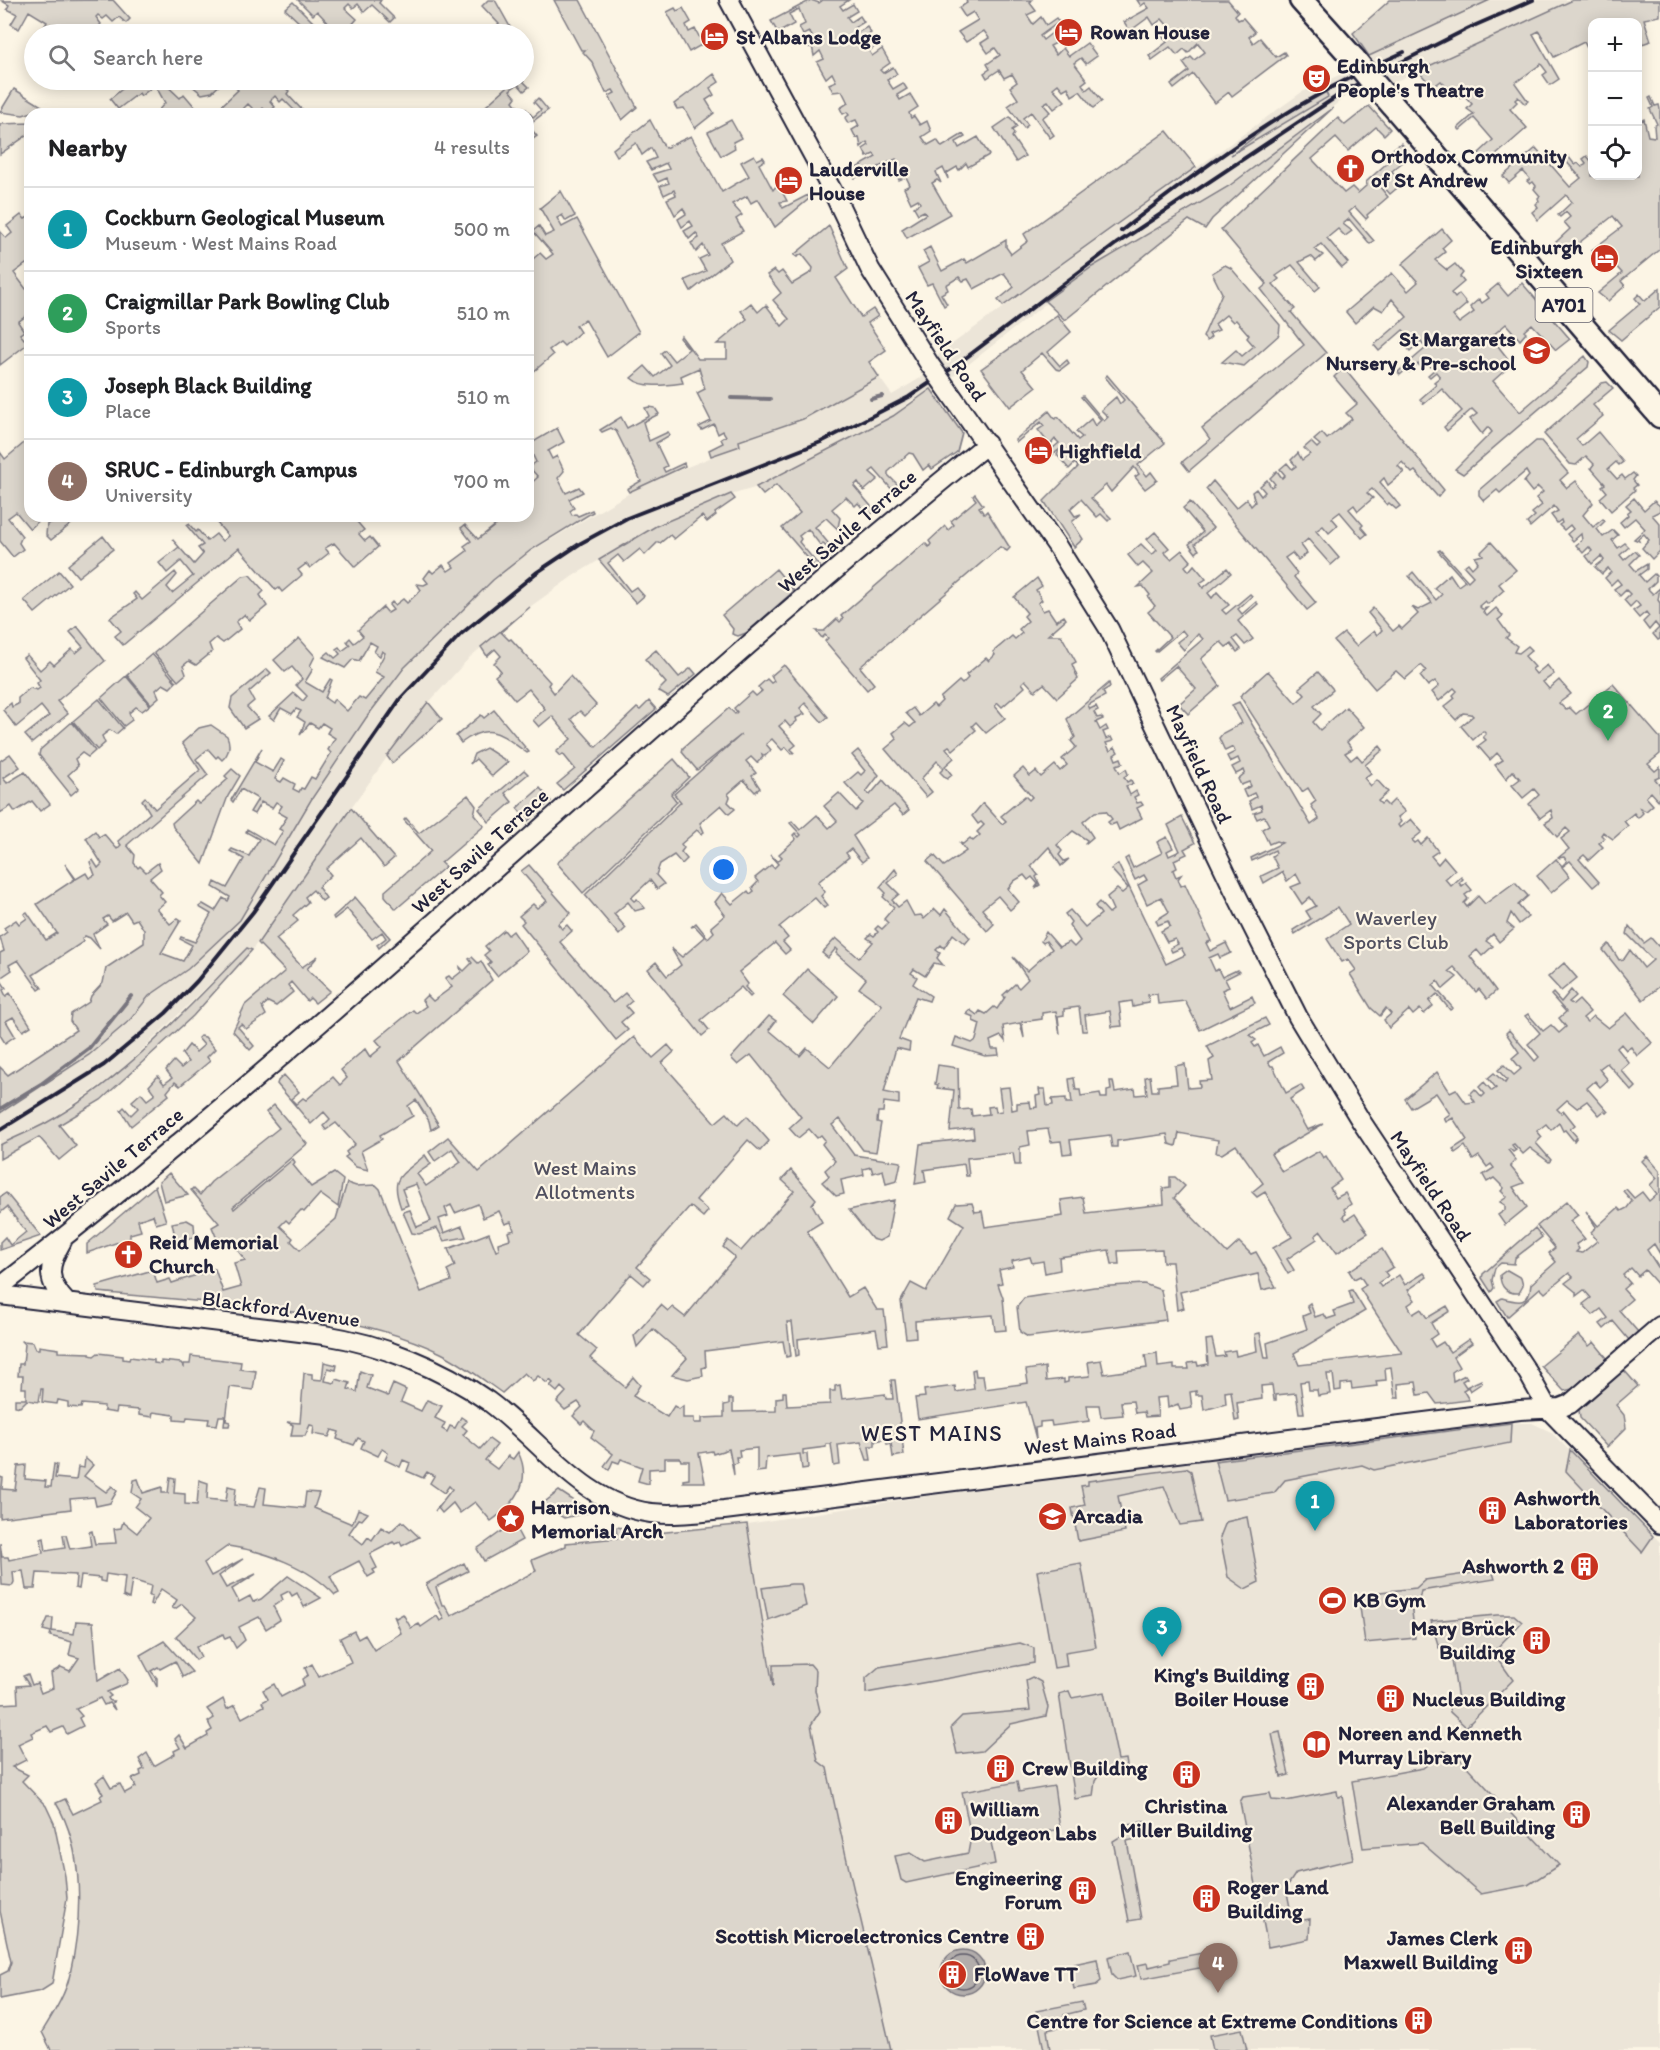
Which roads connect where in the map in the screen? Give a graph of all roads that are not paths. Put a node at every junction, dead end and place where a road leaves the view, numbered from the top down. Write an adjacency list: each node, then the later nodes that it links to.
1 (729, 0): 4 (street, Mayfield Road, bridge)
2 (1301, 0): 3 (main road, A701, bridge)
3 (1660, 416)
4 (987, 444): 5 (street, West Savile Terrace); 10 (street, Mayfield Road)
5 (63, 1239): 6 (street, West Savile Terrace); 8 (street)
6 (0, 1287)
7 (0, 1295): 8 (street, Blackford Avenue)
8 (67, 1304): 13 (street, Blackford Avenue)
9 (1660, 1326): 12 (street, West Mains Road)
10 (1537, 1389): 11 (street); 12 (street, Mayfield Road)
11 (1520, 1410): 12 (street, West Mains Road); 13 (street, West Mains Road)
12 (1552, 1413): 14 (street, Mayfield Road)
13 (650, 1512)
14 (1660, 1524)

